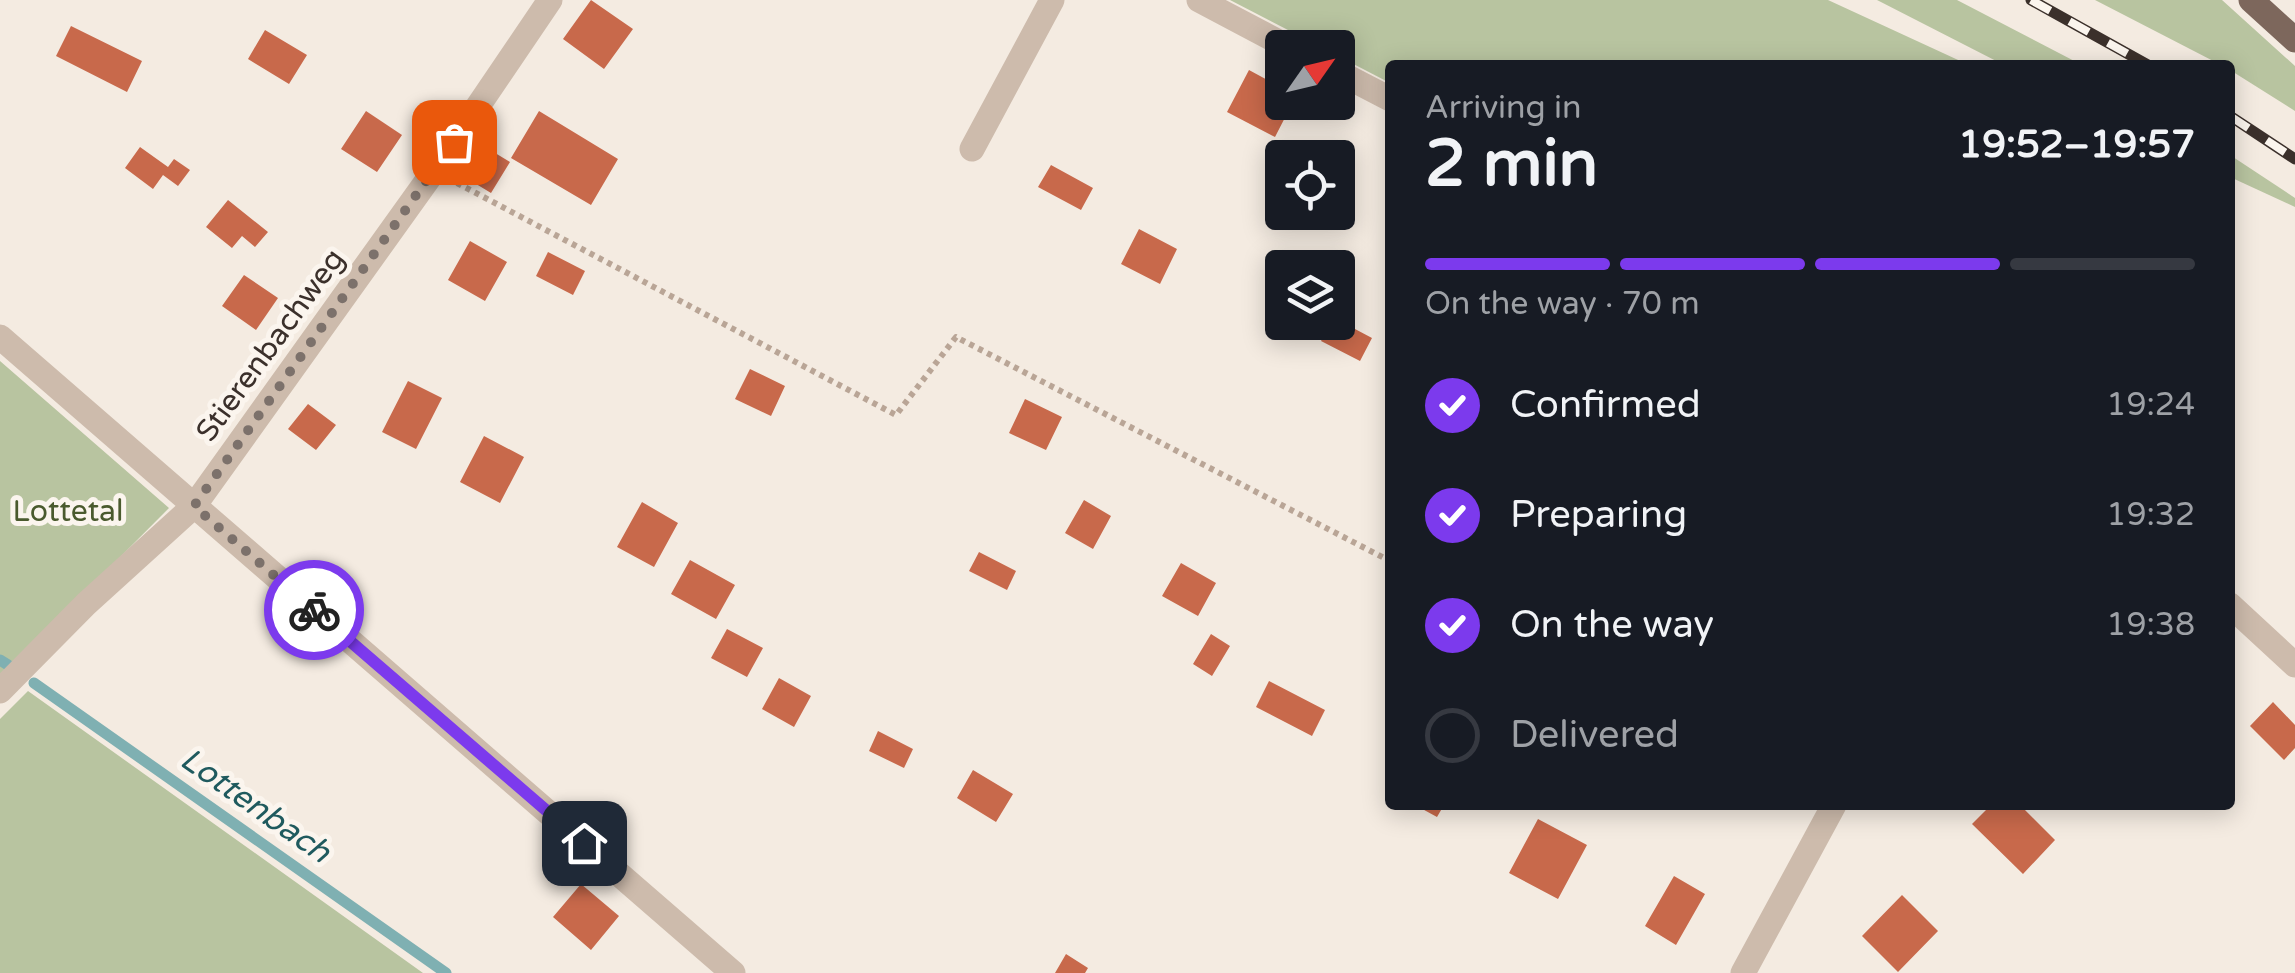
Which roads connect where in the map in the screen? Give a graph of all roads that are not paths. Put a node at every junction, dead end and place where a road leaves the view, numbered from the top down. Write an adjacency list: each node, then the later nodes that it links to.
1 (550, 0): 11 (street, Stierenbachweg)
2 (1052, 0): 9 (street)
3 (1199, 0): 5 (street)
4 (2251, 0): 6 (main road)
5 (1265, 35)
6 (2295, 40)
7 (1355, 81): 8 (street)
8 (1385, 97)
9 (972, 148)
10 (0, 337): 11 (street)
11 (194, 506): 14 (street, Stierenbachweg); 16 (street)
12 (2235, 610): 13 (street)
13 (2295, 664)
14 (0, 692)
15 (1831, 810): 17 (street)
16 (733, 973)
17 (1743, 973)

